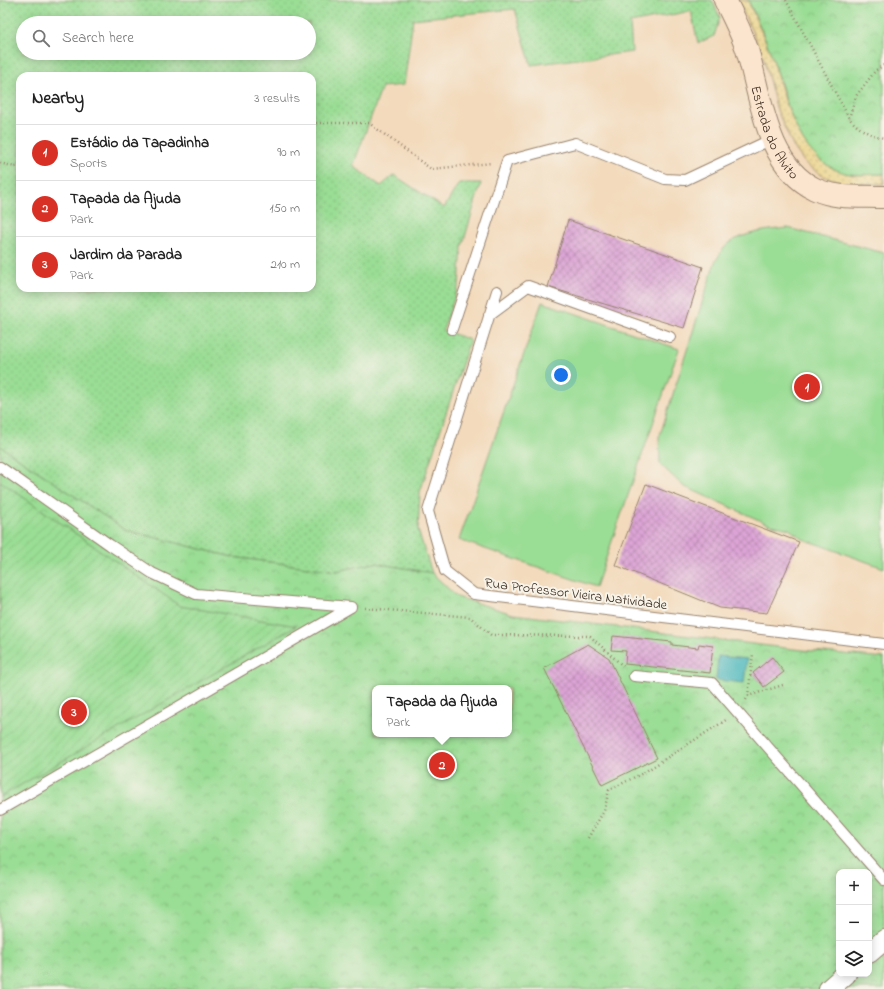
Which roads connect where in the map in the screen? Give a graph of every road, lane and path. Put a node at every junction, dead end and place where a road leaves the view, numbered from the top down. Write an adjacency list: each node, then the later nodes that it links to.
1 (725, 0): 7 (street, Estrada do Alvito)
2 (786, 0): 4 (path)
3 (884, 65): 4 (path)
4 (849, 118): 6 (path)
5 (316, 123): 8 (path)
6 (884, 138)
7 (772, 139): 8 (lane); 11 (street, Estrada do Alvito)
8 (506, 161): 14 (lane)
9 (0, 163): 10 (path)
10 (16, 167)
11 (884, 197)
12 (497, 291): 13 (lane, Rua Professor Vieira Natividade)
13 (489, 316): 15 (lane); 19 (lane, Rua Professor Vieira Natividade)
14 (452, 329)
15 (670, 337)
16 (0, 467): 17 (lane)
17 (4, 474): 18 (lane)
18 (351, 607): 21 (path); 25 (lane)
19 (884, 644)
20 (753, 654): 23 (path)
21 (634, 676): 24 (lane)
22 (783, 685): 23 (path)
23 (748, 696): 24 (path)
24 (738, 712): 26 (path); 27 (lane)
25 (0, 810)
26 (588, 838)
27 (884, 880)
28 (884, 940): 29 (street)
29 (872, 950)
30 (843, 977): 31 (street)
31 (829, 989)

